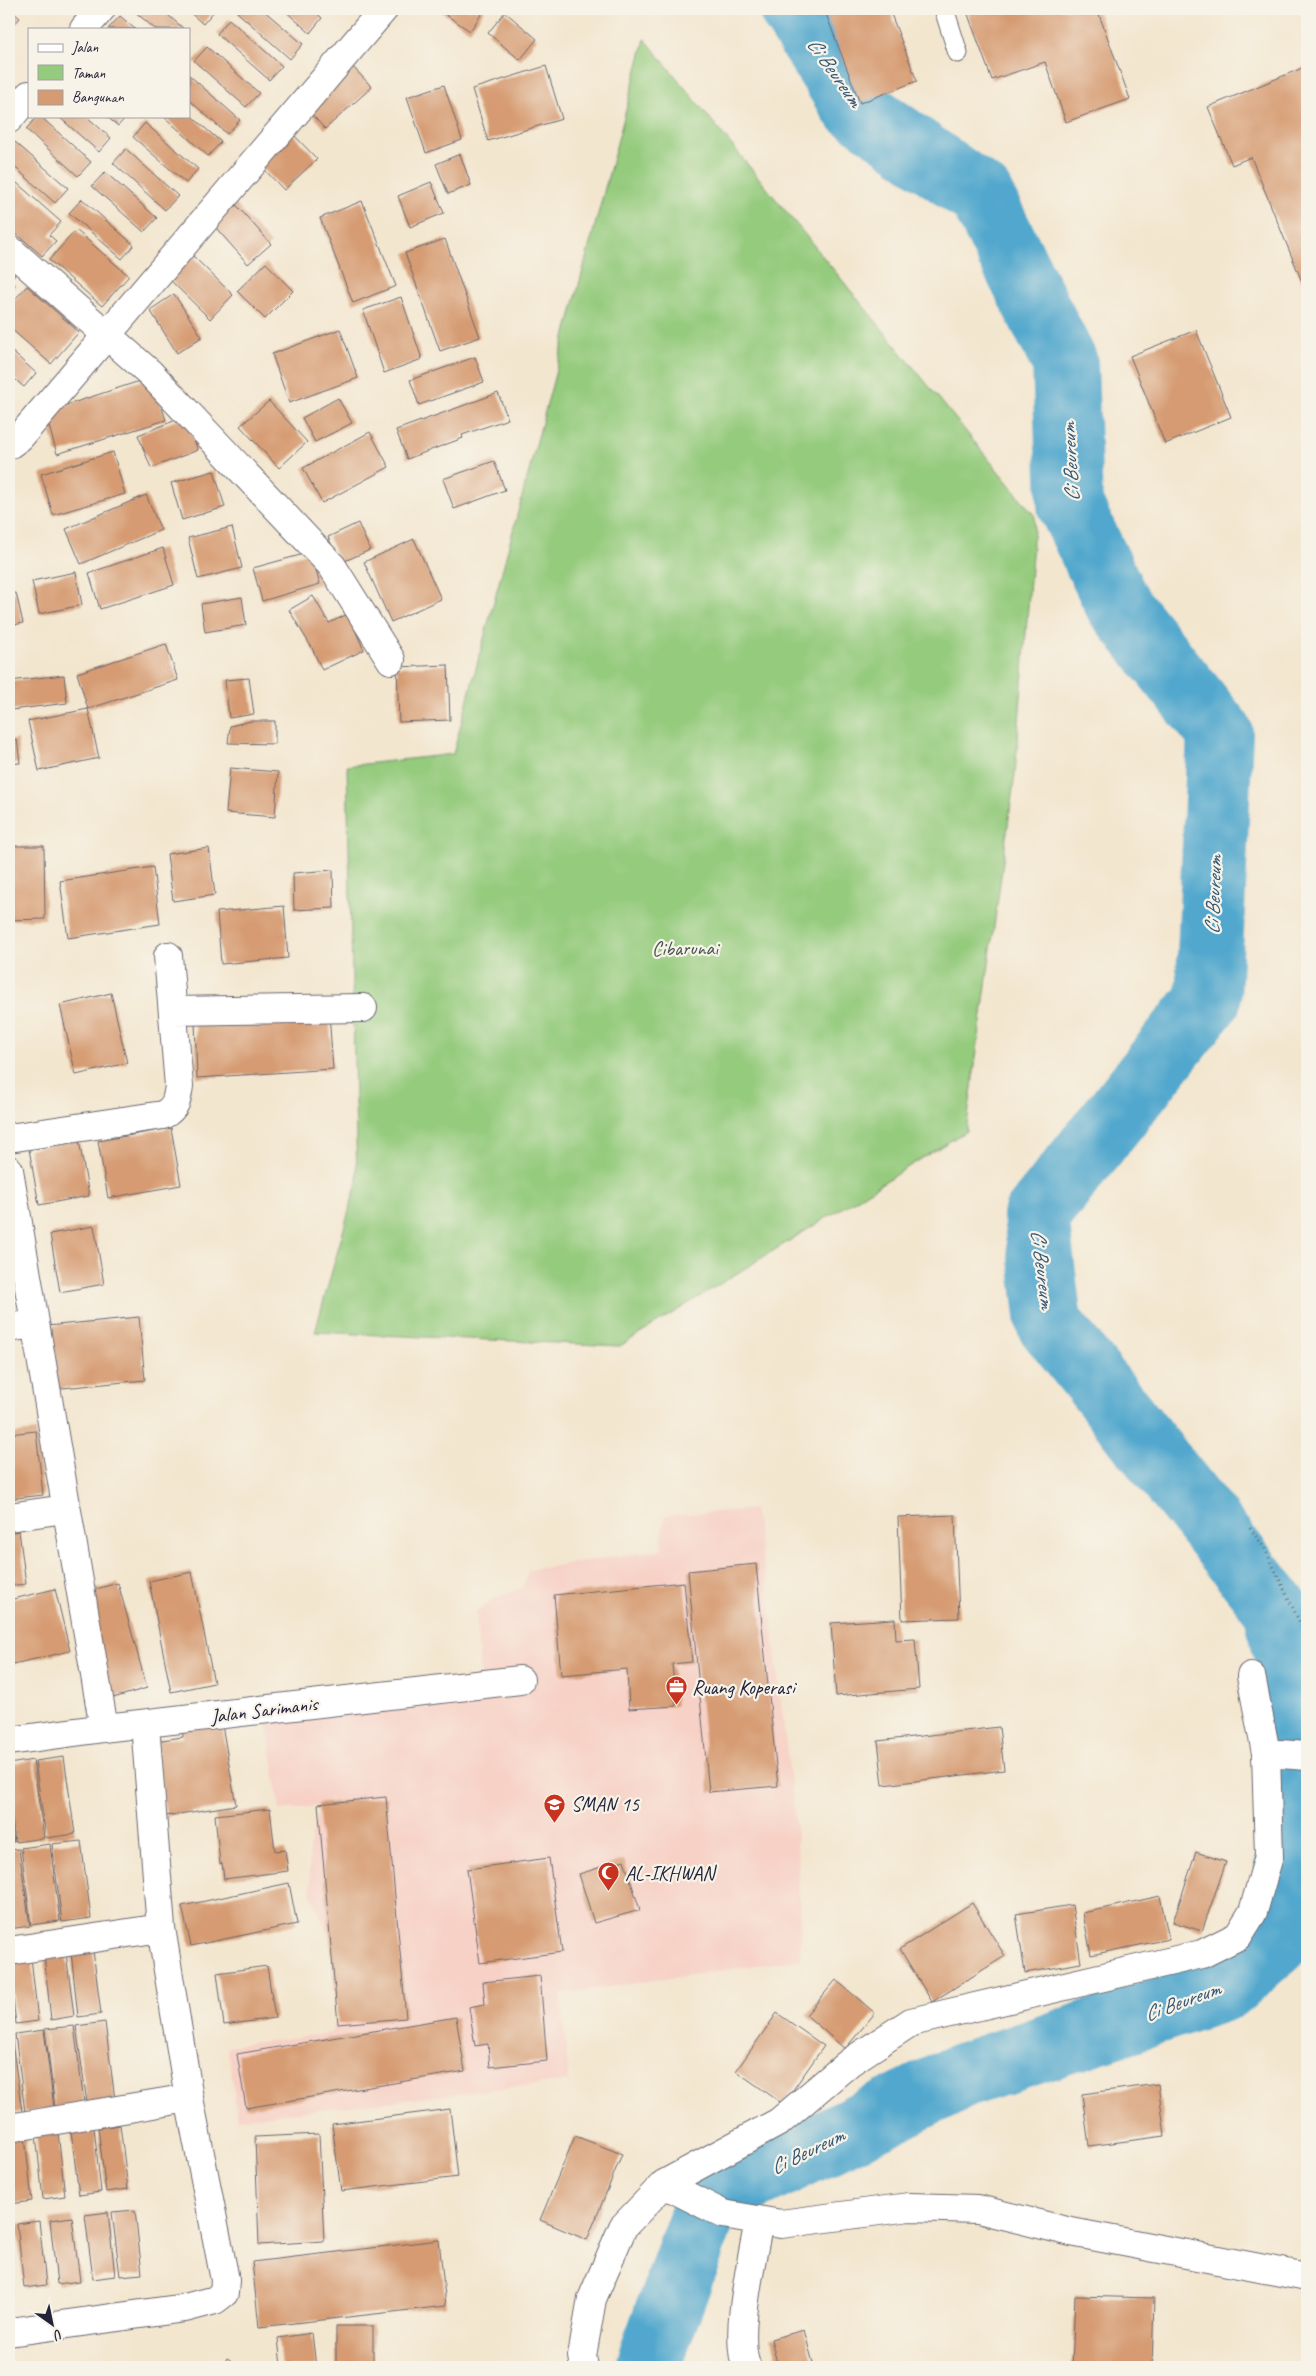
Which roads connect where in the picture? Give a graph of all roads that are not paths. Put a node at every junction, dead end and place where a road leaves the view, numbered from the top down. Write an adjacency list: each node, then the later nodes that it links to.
1 (101, 9): 4 (street)
2 (384, 9): 9 (street)
3 (944, 9): 5 (lane)
4 (85, 28)
5 (958, 53)
6 (28, 96): 7 (street)
7 (9, 119)
8 (9, 249): 9 (street)
9 (105, 335): 10 (street); 11 (street)
10 (9, 445)
11 (391, 660)
12 (168, 956): 14 (street)
13 (363, 1008): 14 (street)
14 (174, 1011): 15 (street)
15 (9, 1138)
16 (9, 1170): 17 (street)
17 (21, 1326): 18 (street)
18 (65, 1509): 19 (street); 23 (street)
19 (9, 1517)
20 (1251, 1676): 25 (street)
21 (520, 1680): 22 (street, Jalan Sarimanis)
22 (145, 1724): 23 (street, Jalan Sarimanis); 26 (street)
23 (104, 1728): 24 (street, Jalan Sarimanis)
24 (9, 1741)
25 (1292, 1755): 30 (street)
26 (161, 1928): 27 (street); 28 (street)
27 (9, 1951)
28 (189, 2098): 29 (street); 33 (street)
29 (9, 2128)
30 (664, 2184): 31 (street); 34 (street)
31 (759, 2220): 32 (street); 35 (street)
32 (1307, 2277)
33 (9, 2332)
34 (584, 2367)
35 (747, 2367)

